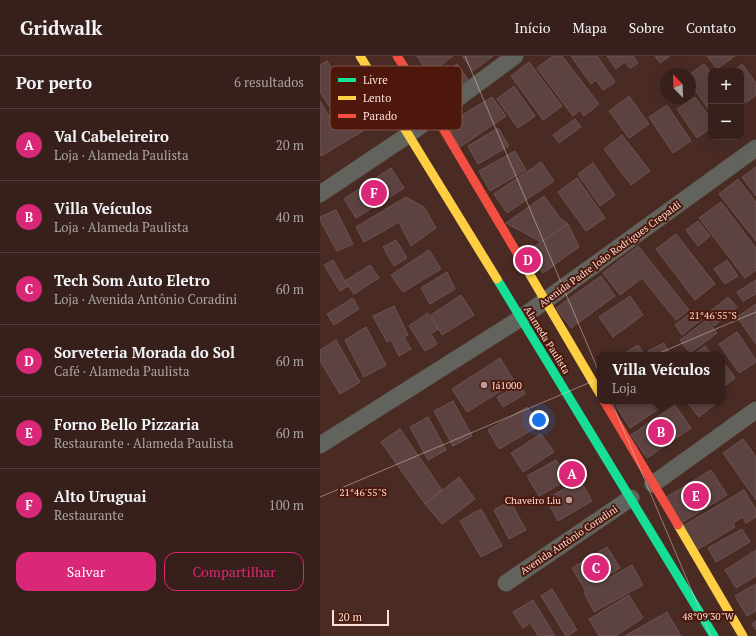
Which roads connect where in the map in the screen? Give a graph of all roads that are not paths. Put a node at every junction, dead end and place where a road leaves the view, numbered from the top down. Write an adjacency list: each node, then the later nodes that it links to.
1 (360, 56): 4 (main road, Alameda Paulista)
2 (397, 56): 5 (main road, Alameda Paulista)
3 (515, 56): 6 (street)
4 (366, 66)
5 (403, 66)
6 (462, 95)
7 (405, 130): 10 (main road, Alameda Paulista)
8 (415, 130): 10 (street)
9 (444, 130): 13 (main road, Alameda Paulista)
10 (408, 135): 12 (street); 14 (main road, Alameda Paulista)
11 (756, 148): 13 (street, Avenida Padre João Rodrigues Crepaldi)
12 (320, 194)
13 (546, 301): 14 (street, Avenida Padre João Rodrigues Crepaldi); 15 (main road, Alameda Paulista)
14 (521, 318): 18 (street, Avenida Padre João Rodrigues Crepaldi); 20 (main road, Alameda Paulista)
15 (597, 389)
16 (606, 404): 19 (main road)
17 (756, 410): 19 (street)
18 (320, 445)
19 (653, 484): 23 (main road)
20 (631, 498): 21 (street, Avenida Antônio Coradini); 22 (main road, Alameda Paulista)
21 (506, 582)
22 (714, 636)
23 (743, 636)

